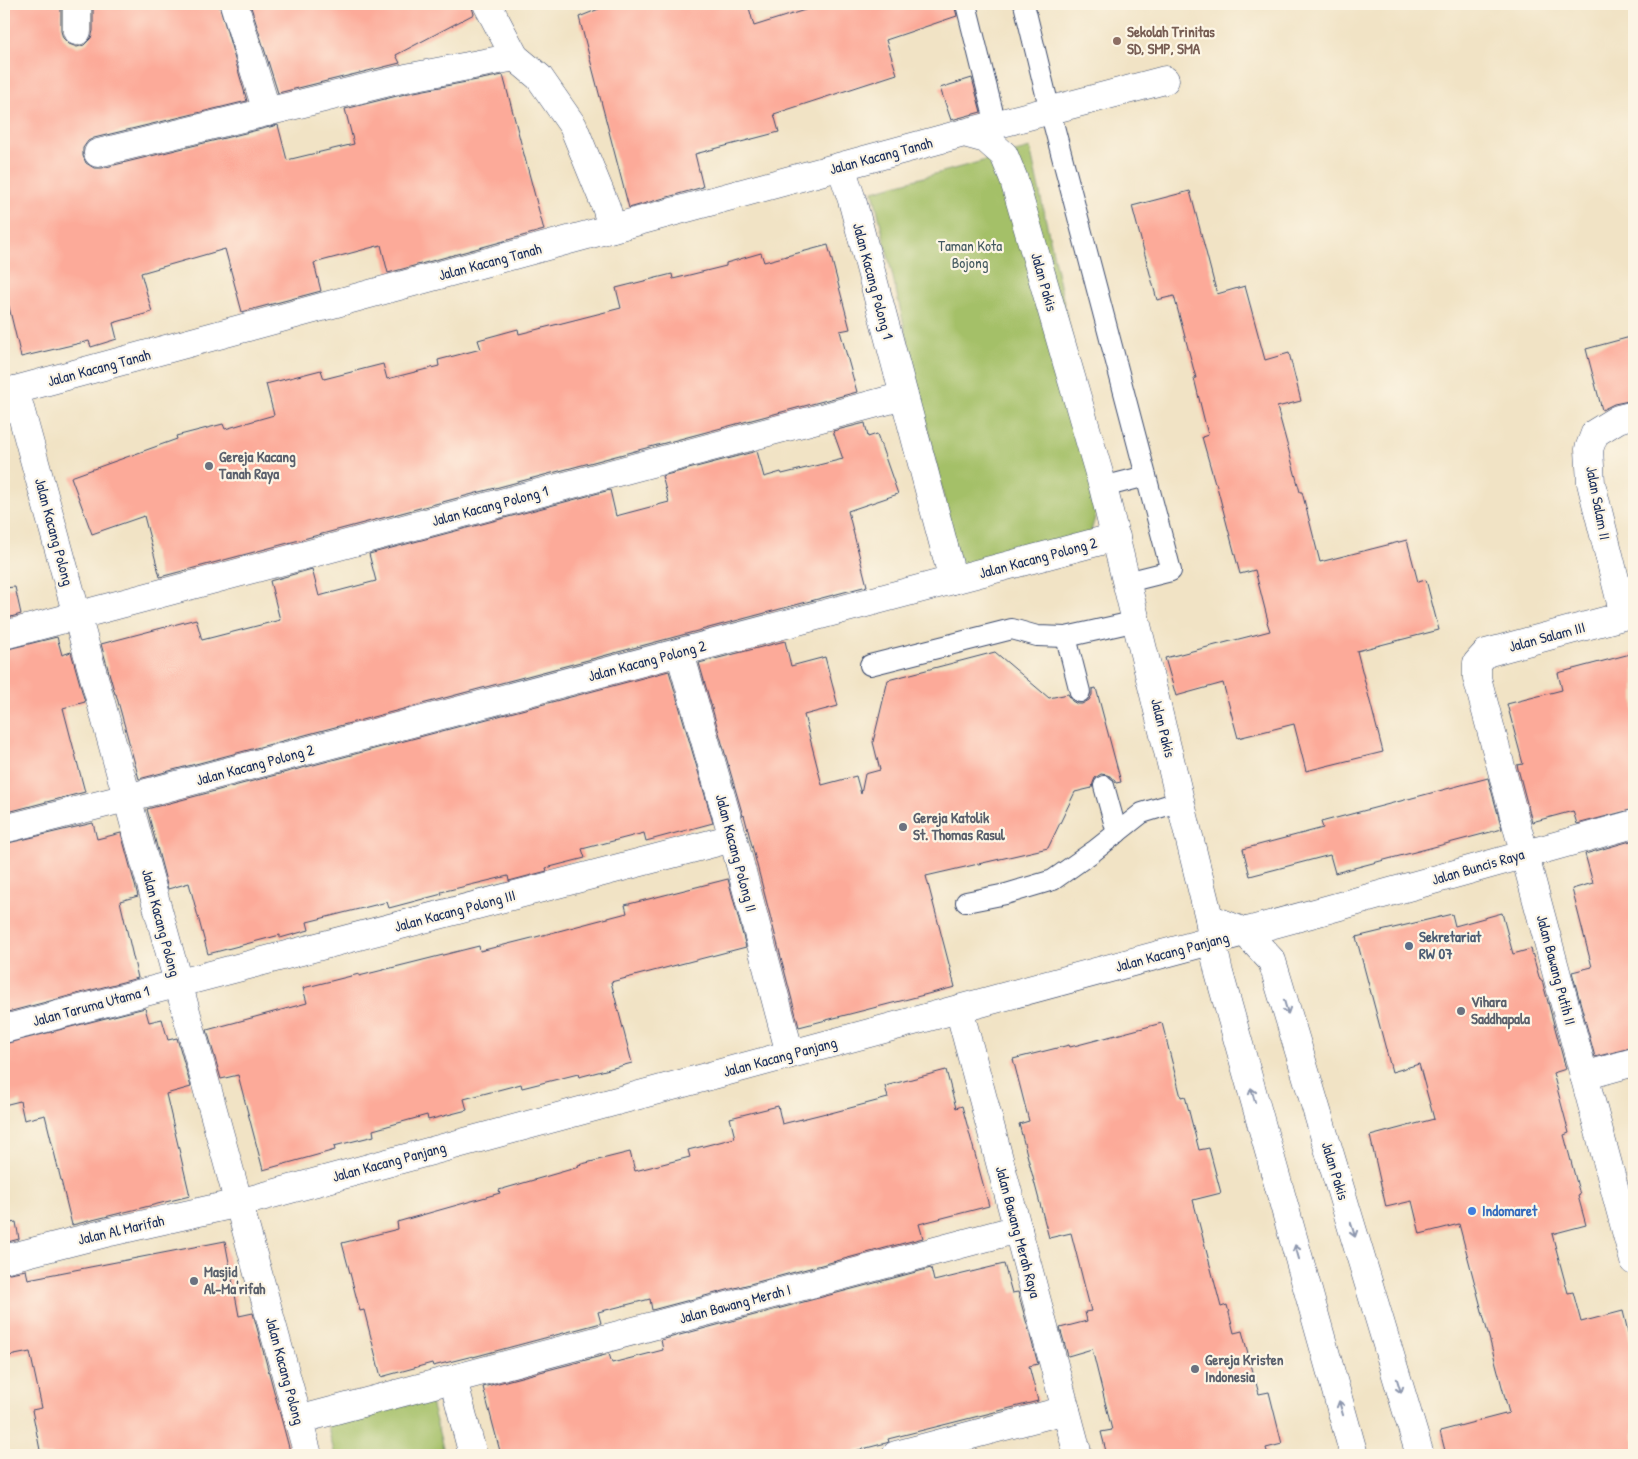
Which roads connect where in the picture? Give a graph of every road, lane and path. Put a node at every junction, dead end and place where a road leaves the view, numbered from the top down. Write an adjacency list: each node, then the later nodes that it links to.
1 (77, 4): 6 (street)
2 (234, 4): 10 (street)
3 (487, 4): 7 (street)
4 (966, 4): 11 (lane)
5 (1024, 4): 9 (lane)
6 (77, 31)
7 (516, 57): 10 (street); 15 (street)
8 (1165, 80): 9 (street)
9 (1050, 111): 11 (street); 19 (lane)
10 (267, 112): 13 (street)
11 (996, 125): 12 (street)
12 (964, 133): 14 (street, Jalan Kacang Tanah); 20 (street, Jalan Pakis)
13 (98, 153)
14 (842, 167): 15 (street, Jalan Kacang Tanah); 17 (street, Jalan Kacang Polong 1)
15 (612, 228): 16 (street, Jalan Kacang Tanah)
16 (7, 392): 25 (street, Jalan Kacang Polong)
17 (904, 396): 22 (street, Jalan Kacang Polong 1); 25 (street, Jalan Kacang Polong 1)
18 (1634, 415): 24 (street, Jalan Salam II)
19 (1146, 476): 20 (lane); 23 (lane)
20 (1103, 487): 21 (street, Jalan Kacang Polong 2)
21 (1116, 537): 22 (street, Jalan Kacang Polong 2); 23 (street, Jalan Pakis)
22 (953, 580): 29 (street, Jalan Kacang Polong 2)
23 (1128, 582): 26 (street, Jalan Pakis)
24 (1629, 614): 31 (street, Jalan Salam III)
25 (77, 616): 27 (street, Jalan Kacang Polong 1); 34 (street, Jalan Kacang Polong)
26 (1137, 620): 28 (lane); 35 (street, Jalan Pakis)
27 (4, 635)
28 (1066, 637): 30 (lane); 32 (lane)
29 (680, 653): 34 (street, Jalan Kacang Polong 2); 39 (street, Jalan Kacang Polong II)
30 (870, 665)
31 (1477, 678): 40 (street, Jalan Bawang Putih II)
32 (1080, 692)
33 (1104, 786): 38 (lane)
34 (127, 798): 37 (street, Jalan Kacang Polong 2); 45 (street, Jalan Kacang Polong)
35 (1181, 802): 38 (lane); 43 (street, Jalan Pakis)
36 (1634, 824): 40 (street, Jalan Buncis Raya)
37 (4, 829)
38 (1117, 833): 41 (lane)
39 (733, 838): 45 (street, Jalan Kacang Polong III); 48 (street, Jalan Kacang Polong II)
40 (1525, 854): 42 (street, Jalan Buncis Raya); 50 (street, Jalan Bawang Putih II)
41 (966, 902)
42 (1322, 911): 44 (street, Jalan Kacang Panjang)
43 (1211, 929): 44 (street, Jalan Pakis); 46 (street, Jalan Kacang Panjang); 62 (street, Jalan Pakis, one-way to 43)
44 (1245, 932): 63 (street, Jalan Pakis, one-way to 63)
45 (178, 983): 47 (street, Jalan Taruma Utama 1); 51 (street, Jalan Kacang Polong)
46 (959, 1009): 48 (street, Jalan Kacang Panjang); 52 (street, Jalan Bawang Merah Raya)
47 (4, 1029)
48 (790, 1054): 51 (street, Jalan Kacang Panjang)
49 (1634, 1062): 50 (street)
50 (1584, 1076): 54 (street, Jalan Bawang Putih II)
51 (239, 1203): 53 (street, Jalan Al Marifah); 57 (street, Jalan Kacang Polong)
52 (1018, 1229): 55 (street, Jalan Bawang Merah I); 56 (street, Jalan Bawang Merah Raya)
53 (4, 1259)
54 (1634, 1262)
55 (453, 1379): 57 (street, Jalan Bawang Merah I); 59 (street)
56 (1066, 1410): 60 (street); 61 (street, Jalan Bawang Merah Raya)
57 (298, 1420): 58 (street, Jalan Kacang Polong)
58 (308, 1455)
59 (474, 1455)
60 (896, 1455)
61 (1078, 1455)
62 (1354, 1455)
63 (1420, 1455)

